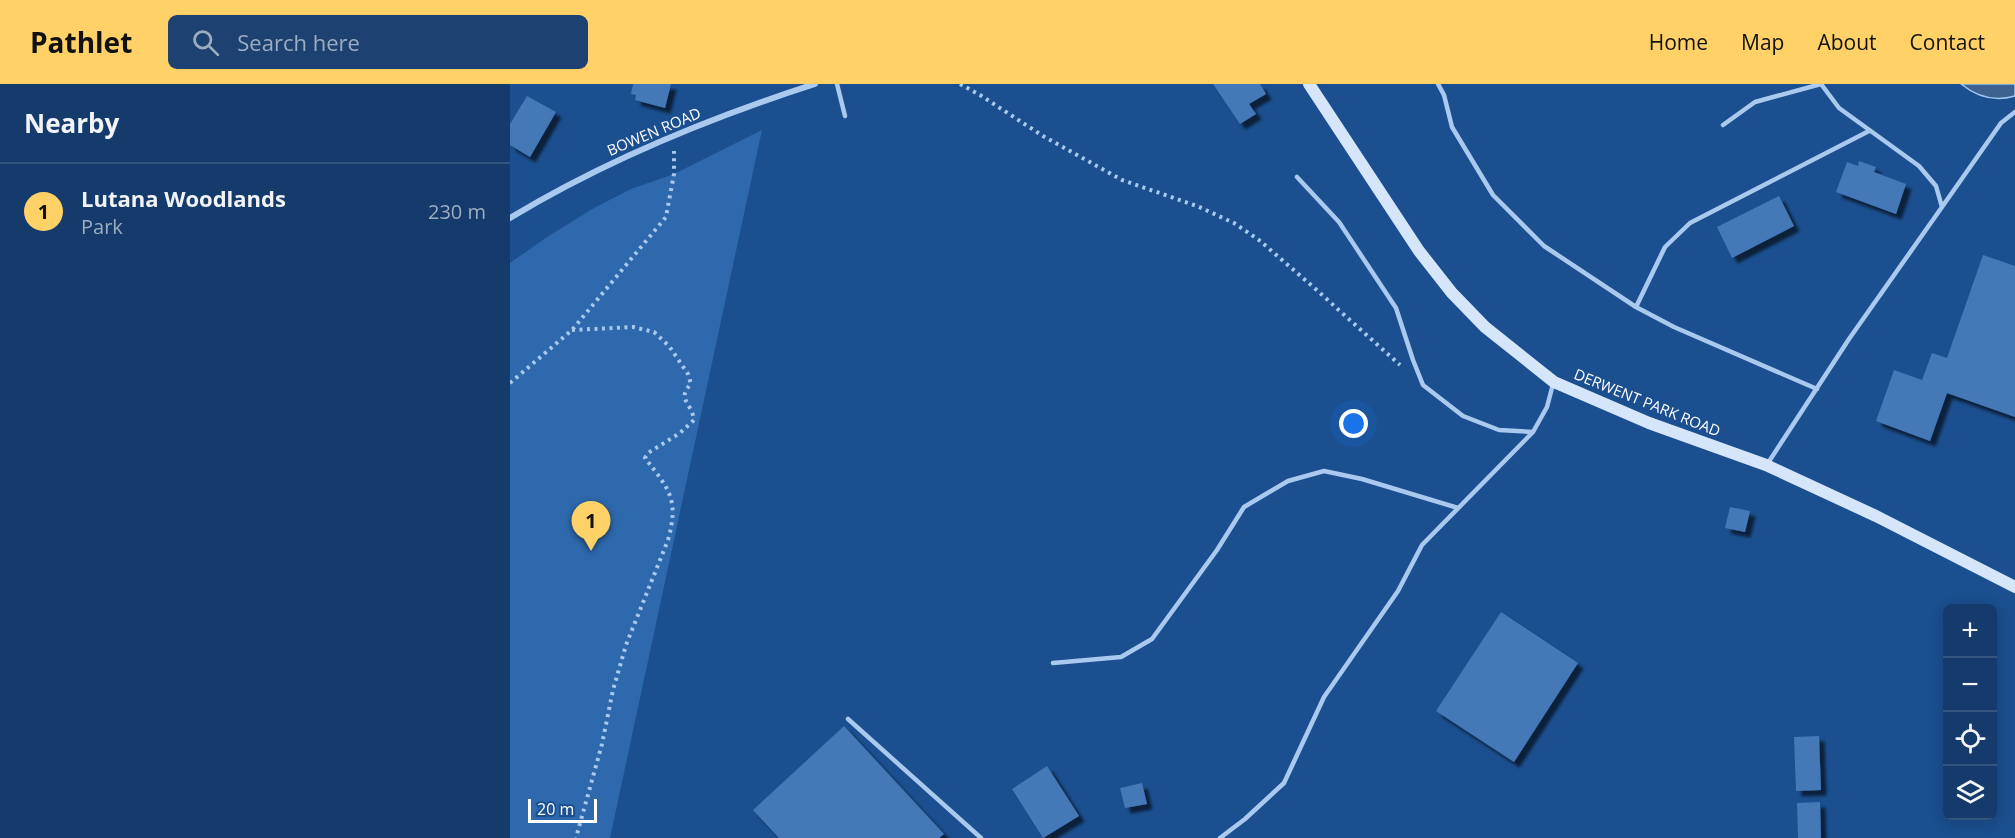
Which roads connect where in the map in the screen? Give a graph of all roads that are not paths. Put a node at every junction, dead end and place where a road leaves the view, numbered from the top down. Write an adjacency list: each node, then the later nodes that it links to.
1 (815, 84): 12 (street, BOWEN ROAD)
2 (837, 84): 7 (lane)
3 (1309, 84): 14 (street, DERWENT PARK ROAD)
4 (1438, 84): 13 (lane)
5 (1821, 84): 8 (lane); 9 (lane)
6 (2015, 112): 11 (lane)
7 (845, 116)
8 (1723, 125)
9 (1869, 131): 11 (lane); 13 (lane)
10 (1297, 177): 16 (lane)
11 (1942, 207): 15 (lane)
12 (510, 218)
13 (1636, 307): 15 (lane)
14 (1554, 382): 16 (lane); 17 (street, DERWENT PARK ROAD)
15 (1817, 388): 17 (lane)
16 (1533, 432): 18 (lane)
17 (1766, 465): 19 (street, DERWENT PARK ROAD)
18 (1458, 508): 20 (lane); 23 (lane)
19 (2015, 587)
20 (1053, 663)
21 (848, 719): 22 (lane)
22 (981, 838)
23 (1220, 838)

